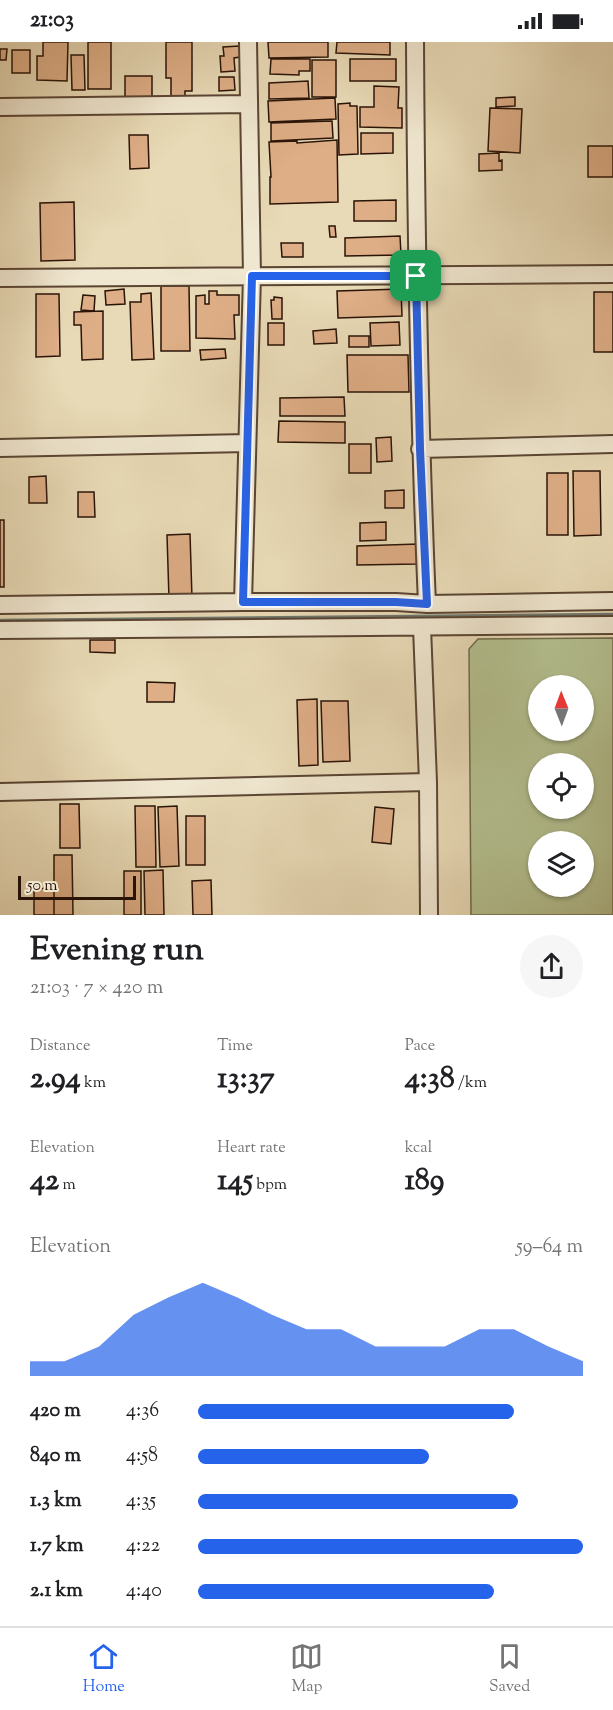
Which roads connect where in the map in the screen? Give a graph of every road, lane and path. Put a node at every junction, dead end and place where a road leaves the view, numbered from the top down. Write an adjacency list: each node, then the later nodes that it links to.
1 (248, 42): 3 (street)
2 (415, 42): 7 (street)
3 (249, 104): 4 (street); 6 (street)
4 (0, 107)
5 (613, 274): 7 (street)
6 (252, 276): 7 (street); 8 (street); 9 (street)
7 (416, 276): 12 (street)
8 (0, 278)
9 (247, 443): 11 (street); 14 (street)
10 (613, 444): 12 (street)
11 (0, 448)
12 (420, 449): 15 (street)
13 (613, 600): 15 (street)
14 (243, 602): 15 (street); 16 (street)
15 (427, 604)
16 (0, 605)
17 (613, 625): 18 (street)
18 (422, 627): 19 (street); 20 (street)
19 (0, 630)
20 (428, 782): 21 (street); 22 (street)
21 (0, 792)
22 (429, 915)

